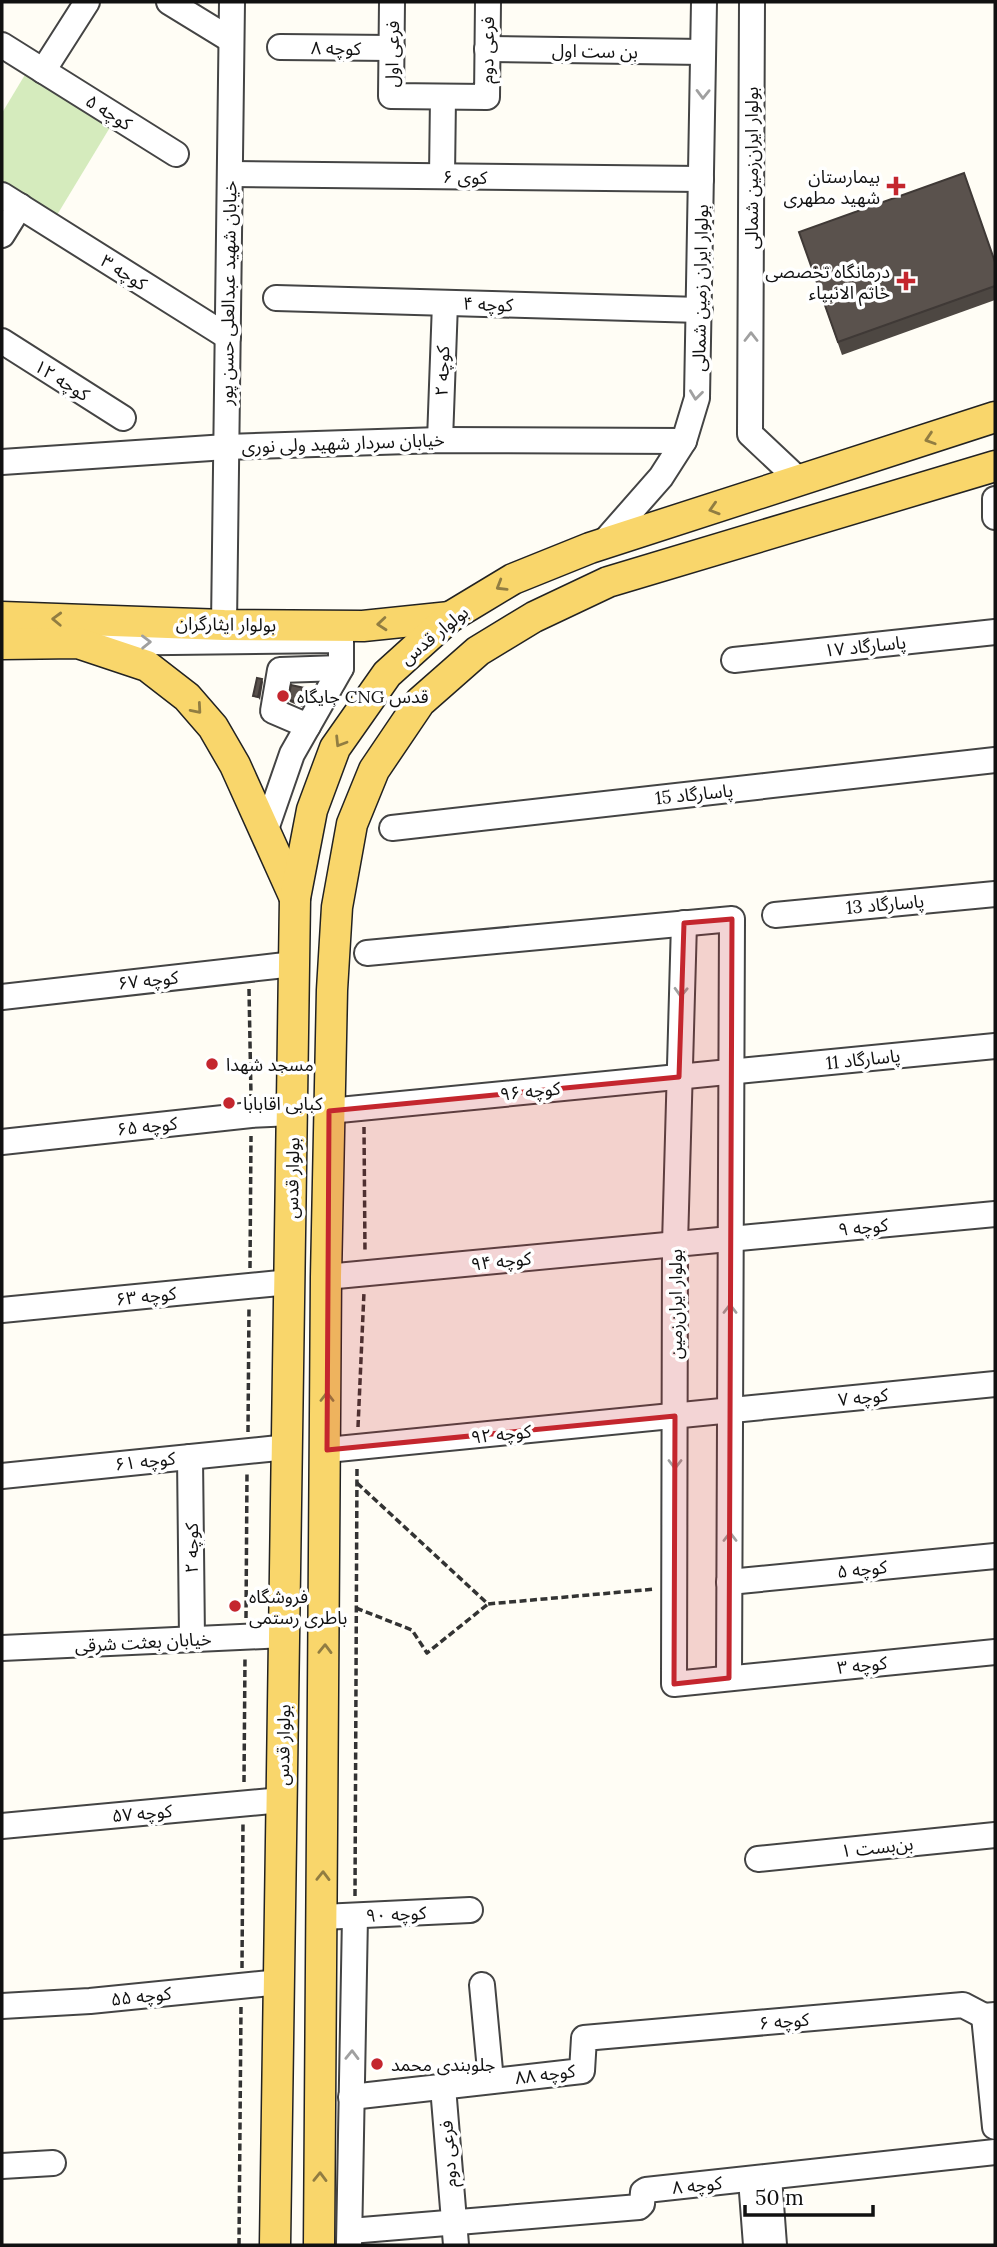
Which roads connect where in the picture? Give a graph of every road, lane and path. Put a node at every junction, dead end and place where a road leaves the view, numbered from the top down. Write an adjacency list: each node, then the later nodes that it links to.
1 (87, 2): 14 (street)
2 (169, 2): 8 (street)
3 (232, 2): 8 (street, خیابان شهید عبدالعلی حسن پور)
4 (392, 2): 11 (street, فرعی اول)
5 (488, 2): 12 (street, فرعی دوم)
6 (704, 2): 13 (street, بولوار ایران زمین شمالی)
7 (752, 2): 34 (street, بولوار ایران‌زمین شمالی, one-way to 7)
8 (231, 40): 17 (street, خیابان شهید عبدالعلی حسن پور)
9 (2, 46): 14 (street, کوچه ۵)
10 (280, 47): 11 (street, کوچه ۸)
11 (392, 48): 15 (street, فرعی اول)
12 (487, 49): 13 (street, بن ست اول); 15 (street, فرعی دوم)
13 (703, 52): 19 (street, بولوار ایران زمین شمالی, one-way to 19)
14 (43, 71): 16 (street, کوچه ۵)
15 (443, 97): 18 (street)
16 (176, 154)
17 (230, 174): 18 (street, کوی ۶); 25 (street, خیابان شهید عبدالعلی حسن پور)
18 (442, 176): 19 (street, کوی ۶)
19 (701, 179): 24 (street, بولوار ایران زمین شمالی)
20 (11, 201): 21 (street); 25 (street, کوچه ۳)
21 (2, 234)
22 (276, 298): 23 (street, کوچه ۴)
23 (445, 303): 24 (street, کوچه ۴); 29 (street, کوچه ۲)
24 (699, 310): 30 (street, بولوار ایران زمین شمالی, one-way to 30)
25 (228, 337): 31 (street, خیابان شهید عبدالعلی حسن پور)
26 (2, 341): 28 (street, کوچه ۱۲)
27 (995, 417): 34 (main road, بولوار قدس, one-way to 34)
28 (123, 418)
29 (440, 440): 30 (street, خیابان سردار شهید ولی نوری); 31 (street, خیابان سردار شهید ولی نوری)
30 (684, 441): 37 (street, بولوار ایران زمین شمالی)
31 (226, 447): 32 (street, خیابان سردار شهید ولی نوری); 40 (street, خیابان شهید عبدالعلی حسن پور)
32 (2, 462)
33 (995, 466): 62 (main road, بولوار قدس)
34 (800, 481): 37 (main road, بولوار قدس, one-way to 37)
35 (995, 499): 36 (street)
36 (995, 517)
37 (603, 543): 39 (main road, بولوار قدس, one-way to 39)
38 (2, 617): 40 (main road, بولوار ایثارگران, one-way to 38)
39 (450, 617): 40 (main road, بولوار ایثارگران, one-way to 40); 51 (main road, بولوار قدس, one-way to 51)
40 (224, 625)
41 (995, 632): 44 (street, پاسارگاد ۱۷)
42 (78, 643): 43 (main road); 45 (street, one-way to 45); 49 (main road, one-way to 49)
43 (2, 644)
44 (734, 660)
45 (341, 668): 46 (street); 46 (street)
46 (308, 726): 49 (street)
47 (995, 760): 48 (street, پاسارگاد 15)
48 (392, 828)
49 (266, 829): 51 (main road)
50 (995, 894): 52 (street, پاسارگاد 13)
51 (295, 898): 55 (main road, بولوار قدس)
52 (775, 915)
53 (684, 923): 54 (street); 59 (street); 60 (street, بولوار ایران‌زمین, one-way to 60)
54 (367, 953)
55 (294, 964): 56 (street, کوچه ۶۷); 63 (main road, بولوار قدس)
56 (249, 969): 57 (street, کوچه ۶۷); 64 (path)
57 (2, 997)
58 (995, 1046): 59 (street, پاسارگاد 11)
59 (732, 1072): 60 (street, کوچه ۹۶); 67 (street)
60 (678, 1077): 61 (street, کوچه ۹۶); 68 (street, بولوار ایران‌زمین)
61 (364, 1108): 62 (street, کوچه ۹۶); 69 (path)
62 (329, 1111): 70 (main road, بولوار قدس)
63 (293, 1113): 64 (street, کوچه ۶۵); 71 (main road, بولوار قدس)
64 (251, 1115): 65 (street, کوچه ۶۵); 72 (path)
65 (2, 1142)
66 (995, 1214): 67 (street, کوچه ۹)
67 (731, 1240): 68 (street, کوچه ۹); 75 (street, one-way to 67)
68 (676, 1244): 69 (street, کوچه ۹۴); 76 (street, بولوار ایران‌زمین)
69 (365, 1275): 70 (street, کوچه ۹۴); 78 (path)
70 (326, 1277): 79 (main road, بولوار قدس, one-way to 70)
71 (290, 1282): 72 (street, کوچه ۶۳); 77 (main road, بولوار قدس)
72 (249, 1285): 73 (street, کوچه ۶۳); 80 (path)
73 (2, 1310)
74 (995, 1384): 75 (street, کوچه ۷)
75 (730, 1410): 76 (street, کوچه ۷); 85 (street, one-way to 75)
76 (675, 1416): 78 (street, کوچه ۹۲); 86 (street, بولوار ایران‌زمین, one-way to 86)
77 (288, 1447): 80 (street, کوچه ۶۱); 89 (main road, بولوار قدس)
78 (357, 1449): 79 (street, کوچه ۹۲); 83 (path)
79 (327, 1450): 103 (main road, بولوار قدس, one-way to 79)
80 (247, 1451): 81 (street, کوچه ۶۱); 90 (path)
81 (190, 1457): 82 (street, کوچه ۶۱); 91 (street, کوچه ۲)
82 (2, 1476)
83 (357, 1483): 87 (path); 88 (path)
84 (995, 1556): 85 (street, کوچه ۵)
85 (729, 1581): 94 (street)
86 (674, 1587): 87 (path); 95 (street, بولوار ایران‌زمین)
87 (488, 1604): 88 (path)
88 (356, 1608): 102 (path)
89 (285, 1635): 90 (street, خیابان بعثت شرقی); 96 (main road, بولوار قدس)
90 (246, 1637): 91 (street, خیابان بعثت شرقی); 97 (path)
91 (192, 1639): 92 (street, خیابان بعثت شرقی)
92 (2, 1648)
93 (995, 1651): 94 (street, کوچه ۳)
94 (729, 1678): 95 (street, کوچه ۳)
95 (674, 1684)
96 (282, 1800): 97 (street, کوچه ۵۷); 104 (main road, بولوار قدس)
97 (244, 1805): 98 (street, کوچه ۵۷); 105 (path)
98 (2, 1826)
99 (995, 1835): 100 (street, بن‌بست ۱)
100 (758, 1859)
101 (470, 1910): 102 (street, کوچه ۹۰)
102 (355, 1916): 103 (street, کوچه ۹۰); 112 (street, one-way to 102)
103 (322, 1917): 122 (main road, بولوار قدس, one-way to 103)
104 (280, 1982): 105 (street, کوچه ۵۵); 121 (main road, بولوار قدس)
105 (242, 1986): 107 (street, کوچه ۵۵); 120 (path)
106 (482, 1986): 110 (street)
107 (2, 2006)
108 (990, 2015): 109 (street, کوچه ۶); 113 (street)
109 (583, 2039): 110 (street, کوچه ۸۸)
110 (491, 2081): 111 (street, کوچه ۸۸)
111 (443, 2087): 112 (street, کوچه ۸۸); 118 (street, فرعی دوم)
112 (351, 2097): 119 (street)
113 (995, 2127)
114 (995, 2152): 117 (street, کوچه ۸)
115 (54, 2163): 116 (street)
116 (2, 2166)
117 (760, 2178): 118 (street, کوچه ۸); 123 (street); 124 (street)
118 (455, 2234): 119 (street)
119 (350, 2238)
120 (239, 2245)
121 (275, 2245)
122 (319, 2245)
123 (756, 2245)
124 (774, 2245)

